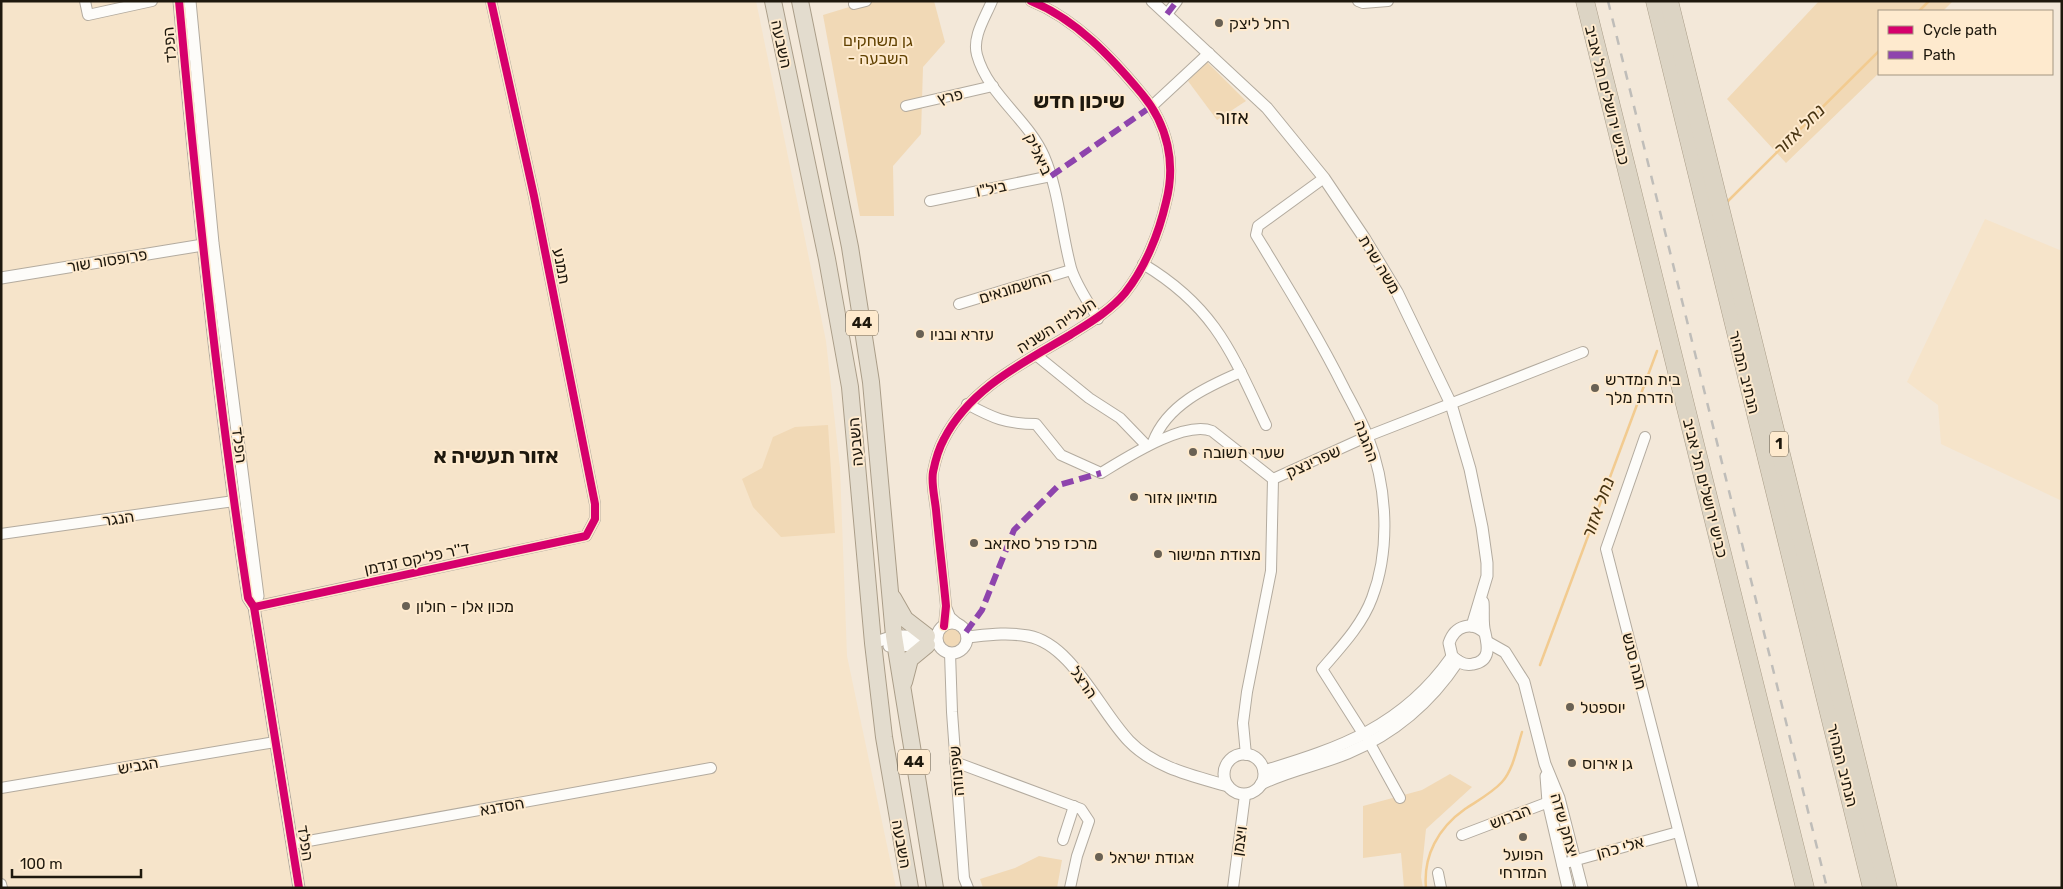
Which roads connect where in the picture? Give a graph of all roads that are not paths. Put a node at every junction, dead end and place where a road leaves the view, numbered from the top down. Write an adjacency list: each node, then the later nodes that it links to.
1 (85, 1): 2 (street)
2 (152, 1)
3 (179, 1): 27 (street, הפלד)
4 (190, 1): 27 (street, הפלד)
5 (491, 1): 45 (street, תמנע)
6 (773, 1): 56 (highway, השבעה / 44)
7 (800, 1): 46 (highway, השבעה / 44)
8 (866, 1): 18 (street)
9 (992, 1): 21 (street, ביאליק)
10 (1031, 1): 23 (street, העלייה השניה)
11 (1152, 1): 19 (street, משה שרת)
12 (1178, 1): 19 (street)
13 (1358, 1): 17 (street)
14 (1585, 1): 92 (highway, כביש ירושלים תל אביב)
15 (1655, 1): 93 (highway, הנתיב המהיר / 1)
16 (1669, 1): 94 (highway, 1)
17 (1389, 2)
18 (854, 4)
19 (1168, 14): 20 (street, משה שרת)
20 (1209, 53): 23 (street); 25 (street, משה שרת)
21 (993, 86): 22 (street, פרץ); 24 (street, ביאליק)
22 (906, 106)
23 (1152, 106): 28 (street, העלייה השניה)
24 (1051, 176): 26 (street, ביל"ו); 29 (street, ביאליק)
25 (1324, 178): 37 (street, משה שרת); 39 (street, ההגנה)
26 (930, 201)
27 (207, 244): 30 (street, פרופסור שור); 43 (street, הפלד); 49 (street, הפלד)
28 (1143, 264): 32 (street, העלייה השניה); 35 (street)
29 (1071, 270): 31 (street, החשמונאים); 32 (street, ביאליק)
30 (1, 278)
31 (959, 304)
32 (1098, 318): 34 (street, העלייה השניה)
33 (1583, 352): 37 (street, שפרינצק)
34 (1036, 355): 36 (street, העלייה השניה); 41 (street)
35 (1241, 372): 38 (street); 41 (street)
36 (967, 404): 41 (street); 48 (street, העלייה השניה)
37 (1450, 404): 39 (street, שפרינצק); 47 (street, משה שרת)
38 (1266, 425)
39 (1368, 436): 42 (street, שפרינצק); 60 (street, ההגנה)
40 (1645, 437): 75 (street, חנה סנש)
41 (1150, 444): 42 (street)
42 (1272, 480): 62 (street, שפרינצק)
43 (234, 501): 44 (street, הנגר); 49 (street, הפלד)
44 (1, 534)
45 (586, 536): 49 (street, ד''ר פליקס זנדמן)
46 (888, 582): 53 (highway); 54 (highway, השבעה / 44)
47 (1483, 592): 51 (street, משה שרת); 55 (street, משה שרת)
48 (946, 606): 50 (street, העלייה השניה); 53 (street, העלייה השניה)
49 (254, 607): 61 (street, הפלד)
50 (958, 624): 52 (street); 53 (street)
51 (1472, 626): 55 (street); 58 (street)
52 (967, 636): 57 (street); 66 (street, הרצל)
53 (935, 637): 54 (street); 57 (street); 59 (highway)
54 (894, 642): 56 (street); 59 (highway, השבעה / 44)
55 (1487, 643): 58 (street); 73 (street, יצחק שדה)
56 (873, 644): 83 (highway, השבעה / 44)
57 (950, 653): 63 (street, שפינוזה)
58 (1455, 659): 60 (street)
59 (905, 710): 84 (highway, השבעה / 44)
60 (1366, 739): 65 (street); 68 (street); 72 (street, ההגנה)
61 (275, 742): 70 (street, הגביש); 78 (street, הפלד)
62 (1246, 755): 65 (street); 67 (street)
63 (955, 762): 74 (street); 85 (street, שפינוזה)
64 (712, 768): 78 (street, הסדנא)
65 (1264, 771): 68 (street)
66 (1181, 773): 67 (street, הרצל); 69 (street, הרצל)
67 (1225, 774): 69 (street)
68 (1261, 784): 71 (street)
69 (1228, 786): 71 (street)
70 (1, 788)
71 (1245, 795): 87 (street, ויצמן)
72 (1400, 798)
73 (1553, 800): 76 (street, הברוש); 79 (street, יצחק שדה); 80 (street, יצחק שדה)
74 (1074, 806): 77 (street); 86 (street)
75 (1678, 832): 79 (street, אלי כהן); 91 (street, חנה סנש)
76 (1462, 835)
77 (1063, 840)
78 (292, 844): 82 (street, הפלד)
79 (1575, 860): 80 (street, אלי כהן); 90 (street, יצחק שדה)
80 (1562, 864): 89 (street, יצחק שדה)
81 (1438, 873): 88 (street)
82 (299, 888)
83 (910, 888)
84 (935, 888)
85 (968, 888)
86 (1070, 888)
87 (1233, 888)
88 (1441, 888)
89 (1568, 888)
90 (1582, 888)
91 (1693, 888)
92 (1805, 888)
93 (1872, 888)
94 (1888, 888)

